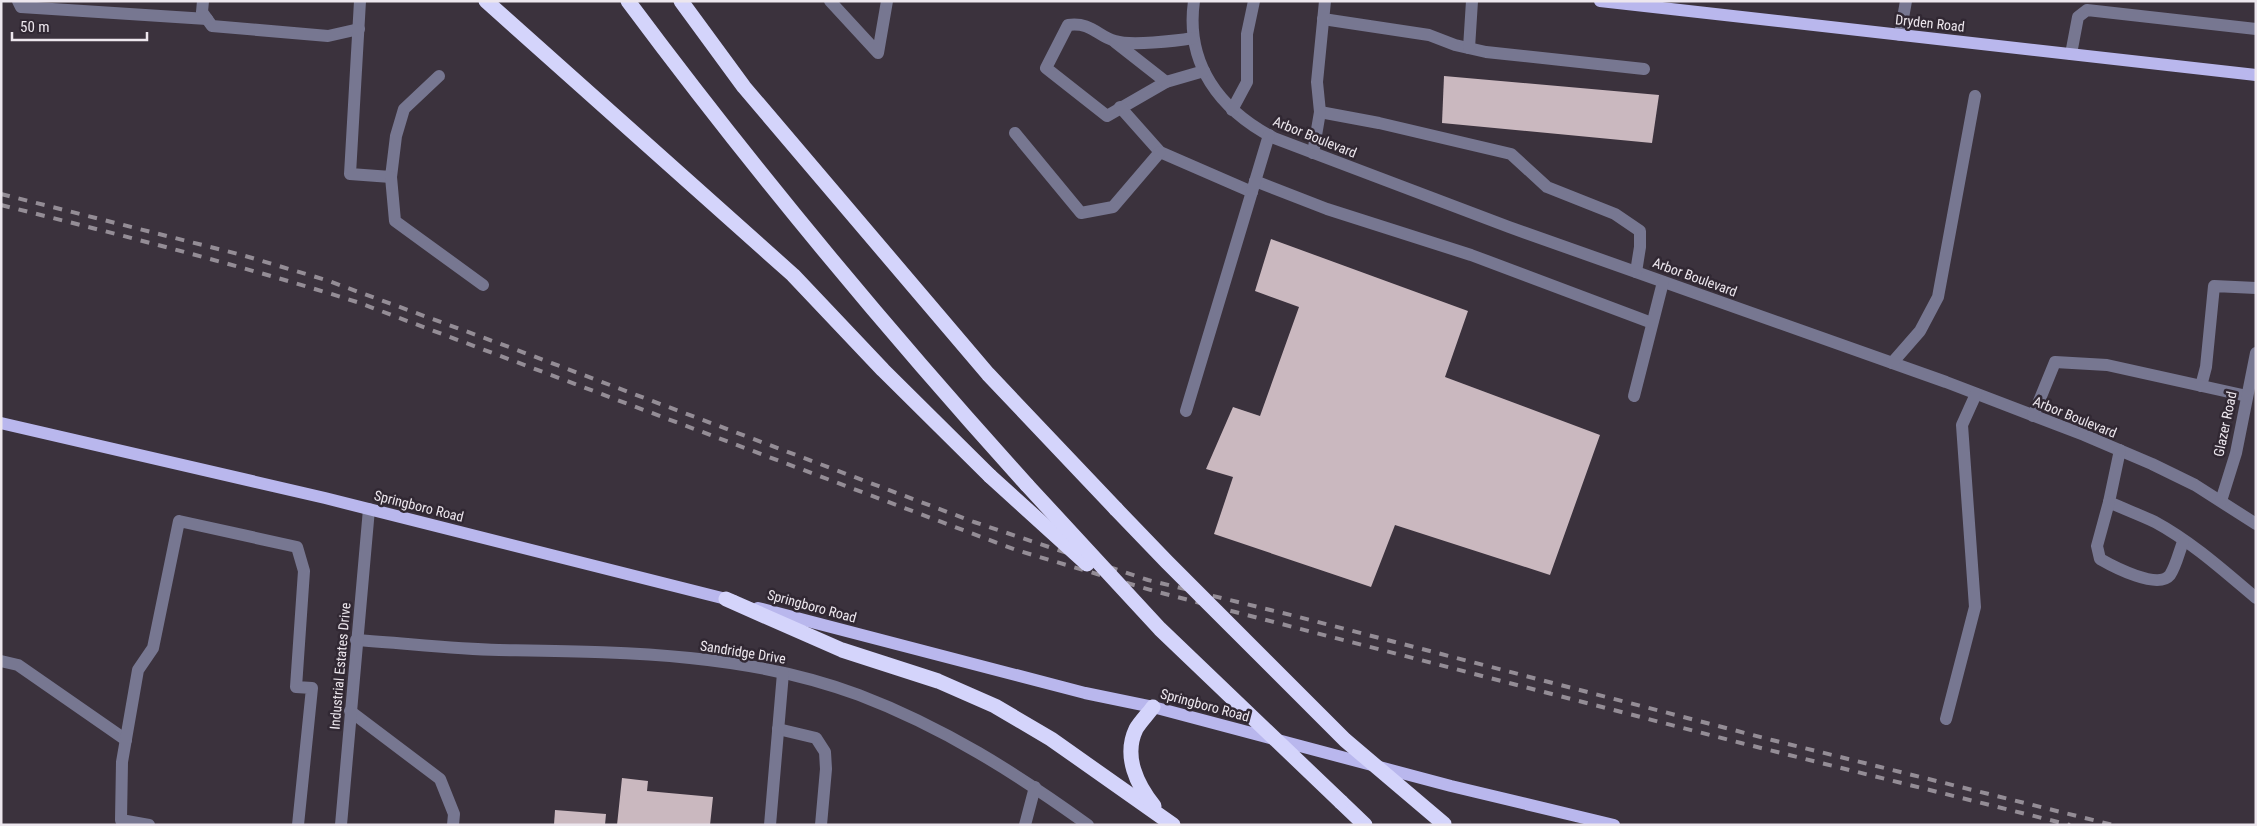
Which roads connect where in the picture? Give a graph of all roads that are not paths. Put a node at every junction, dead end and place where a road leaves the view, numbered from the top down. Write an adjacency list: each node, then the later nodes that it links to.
1 (18, 1): 17 (street)
2 (203, 1): 17 (street)
3 (360, 1): 19 (street)
4 (486, 1): 63 (highway, bridge)
5 (628, 1): 63 (highway, bridge)
6 (681, 1): 75 (highway, bridge)
7 (830, 1): 8 (street)
8 (887, 1)
9 (1194, 1): 22 (street, Arbor Boulevard)
10 (1254, 1): 33 (street)
11 (1325, 1): 18 (street)
12 (1472, 1): 24 (street)
13 (1600, 1): 16 (main road, Dryden Road)
14 (1906, 1): 21 (street)
15 (2088, 6): 20 (street); 25 (street)
16 (1694, 7): 21 (main road, Dryden Road)
17 (207, 19): 19 (street)
18 (1323, 19): 24 (street); 34 (street)
19 (359, 23): 39 (street)
20 (2256, 29)
21 (1900, 35): 25 (main road, Dryden Road)
22 (1193, 38): 23 (street); 27 (street, Arbor Boulevard)
23 (1116, 42): 30 (street); 32 (street)
24 (1468, 48): 26 (street)
25 (2072, 54): 28 (main road, Dryden Road)
26 (1644, 69)
27 (1204, 71): 30 (street); 33 (street, Arbor Boulevard)
28 (2256, 75)
29 (439, 76): 39 (street)
30 (1166, 82): 32 (street)
31 (1976, 96): 47 (street)
32 (1120, 107): 37 (street)
33 (1232, 110): 36 (street, Arbor Boulevard)
34 (1320, 112): 38 (street); 41 (street)
35 (1015, 133): 37 (street)
36 (1269, 135): 38 (street, Arbor Boulevard); 40 (street)
37 (1160, 152): 40 (street)
38 (1313, 153): 41 (street, Arbor Boulevard)
39 (391, 177): 43 (street)
40 (1254, 187): 45 (street); 52 (street)
41 (1636, 272): 42 (street, Arbor Boulevard)
42 (1663, 282): 45 (street); 47 (street, Arbor Boulevard)
43 (483, 285)
44 (2256, 288): 48 (street)
45 (1652, 323): 50 (street)
46 (2256, 352): 51 (street, Glazer Road)
47 (1892, 363): 49 (street, Arbor Boulevard)
48 (2201, 386): 51 (street); 53 (street)
49 (1976, 394): 53 (street, Arbor Boulevard); 69 (street)
50 (1634, 396)
51 (2247, 396): 56 (street, Glazer Road)
52 (1186, 411)
53 (2033, 416): 55 (street, Arbor Boulevard)
54 (1, 422): 58 (main road, Springboro Road)
55 (2120, 450): 56 (street, Arbor Boulevard); 57 (street)
56 (2221, 501): 59 (street, Arbor Boulevard)
57 (2109, 502): 60 (street); 60 (street)
58 (369, 509): 62 (main road, Springboro Road); 64 (street, Industrial Estates Drive)
59 (2256, 524)
60 (2183, 542): 61 (street)
61 (2256, 598)
62 (726, 599): 67 (main road, Springboro Road); 74 (highway)
63 (1160, 630): 84 (highway, bridge)
64 (356, 640): 66 (street, Sandridge Drive); 68 (street, Industrial Estates Drive)
65 (1, 661): 71 (street)
66 (783, 674): 70 (street); 72 (street, Sandridge Drive)
67 (1153, 707): 74 (highway); 85 (main road, Springboro Road)
68 (350, 711): 78 (street, Industrial Estates Drive); 79 (street)
69 (1946, 718)
70 (778, 729): 80 (street); 81 (street)
71 (126, 740): 73 (street); 77 (street)
72 (1035, 787): 82 (street); 83 (street, Sandridge Drive)
73 (117, 822): 76 (street)
74 (1171, 824)
75 (1444, 824)
76 (149, 825)
77 (298, 825)
78 (341, 825)
79 (453, 825)
80 (770, 825)
81 (821, 825)
82 (1025, 825)
83 (1088, 825)
84 (1365, 825)
85 (1614, 825)

